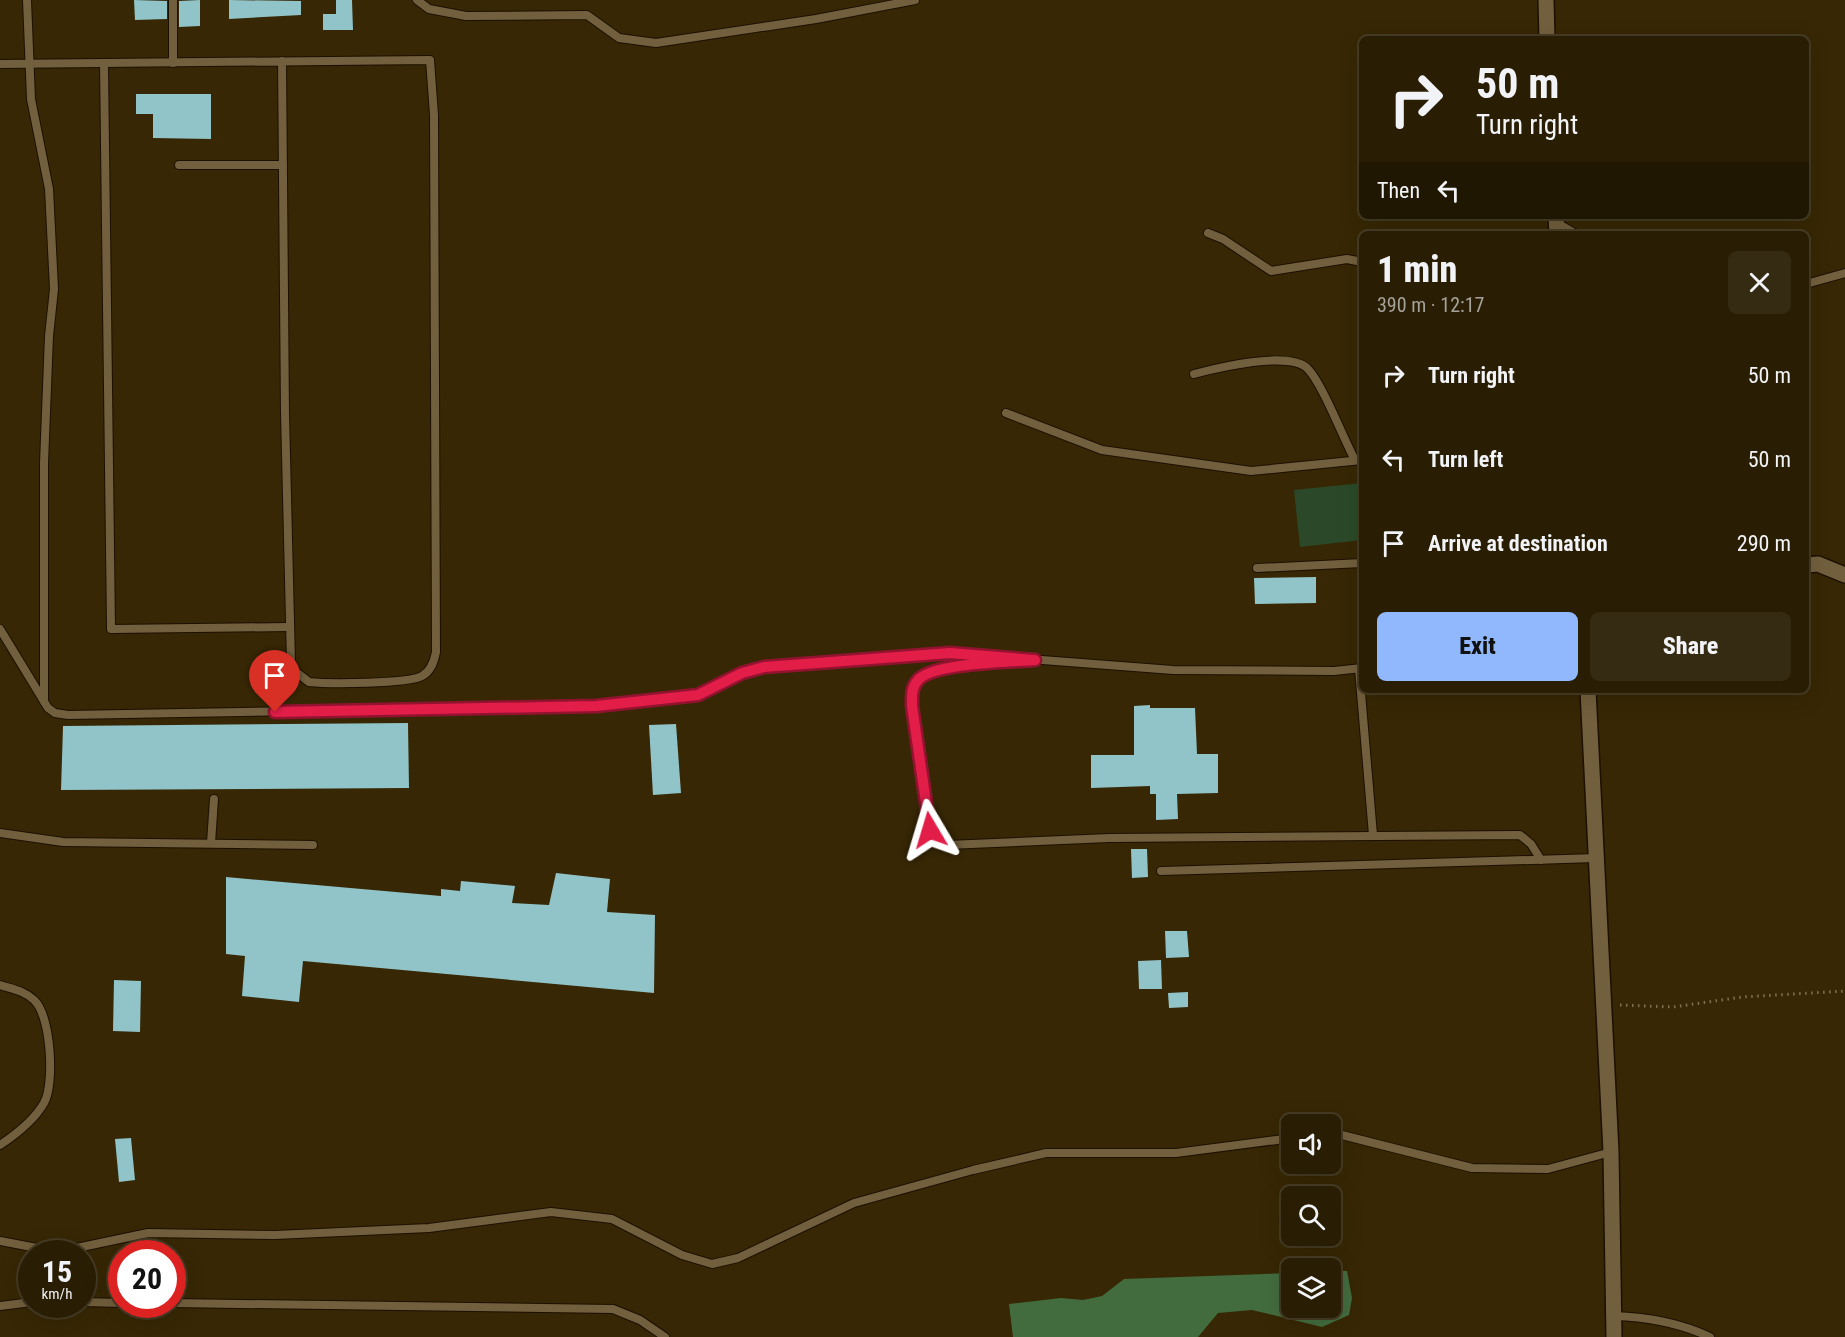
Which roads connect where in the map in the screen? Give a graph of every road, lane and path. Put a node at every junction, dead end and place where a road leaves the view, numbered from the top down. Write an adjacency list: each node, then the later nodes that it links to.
1 (27, 0): 11 (lane)
2 (173, 0): 8 (lane)
3 (417, 0): 4 (lane)
4 (915, 0)
5 (1546, 0): 6 (street)
6 (1547, 36)
7 (282, 62): 8 (lane); 13 (lane); 27 (lane)
8 (173, 63): 10 (lane)
9 (0, 64): 11 (lane)
10 (104, 64): 11 (lane); 27 (lane)
11 (29, 65): 33 (lane)
12 (179, 165): 13 (lane)
13 (283, 165): 27 (lane)
14 (1557, 224): 15 (lane)
15 (1570, 231)
16 (1208, 233): 17 (lane)
17 (1359, 261)
18 (1845, 273): 19 (lane)
19 (1809, 283)
20 (1194, 374): 22 (lane)
21 (1006, 413): 22 (lane)
22 (1358, 460)
23 (1359, 563): 25 (lane)
24 (1809, 565): 26 (street)
25 (1257, 568)
26 (1845, 575)
27 (288, 627)
28 (0, 629): 33 (lane)
29 (1035, 660): 30 (lane); 33 (lane); 36 (lane)
30 (1359, 668)
31 (1363, 693): 36 (lane)
32 (1588, 693): 39 (street)
33 (44, 702)
34 (214, 799): 37 (lane)
35 (0, 833): 37 (lane)
36 (1373, 835): 40 (lane)
37 (211, 843): 38 (lane)
38 (314, 845)
39 (1596, 858): 40 (lane); 44 (street)
40 (1541, 860): 41 (lane)
41 (1161, 871)
42 (0, 986): 47 (lane)
43 (1845, 991): 44 (path)
44 (1603, 1000): 48 (street)
45 (1341, 1135): 48 (lane)
46 (1281, 1139): 49 (lane)
47 (0, 1145)
48 (1611, 1152): 53 (street)
49 (0, 1241)
50 (186, 1303): 54 (lane)
51 (18, 1304): 52 (lane)
52 (0, 1306)
53 (1614, 1316): 55 (street); 56 (lane)
54 (665, 1337)
55 (1614, 1337)
56 (1710, 1337)

